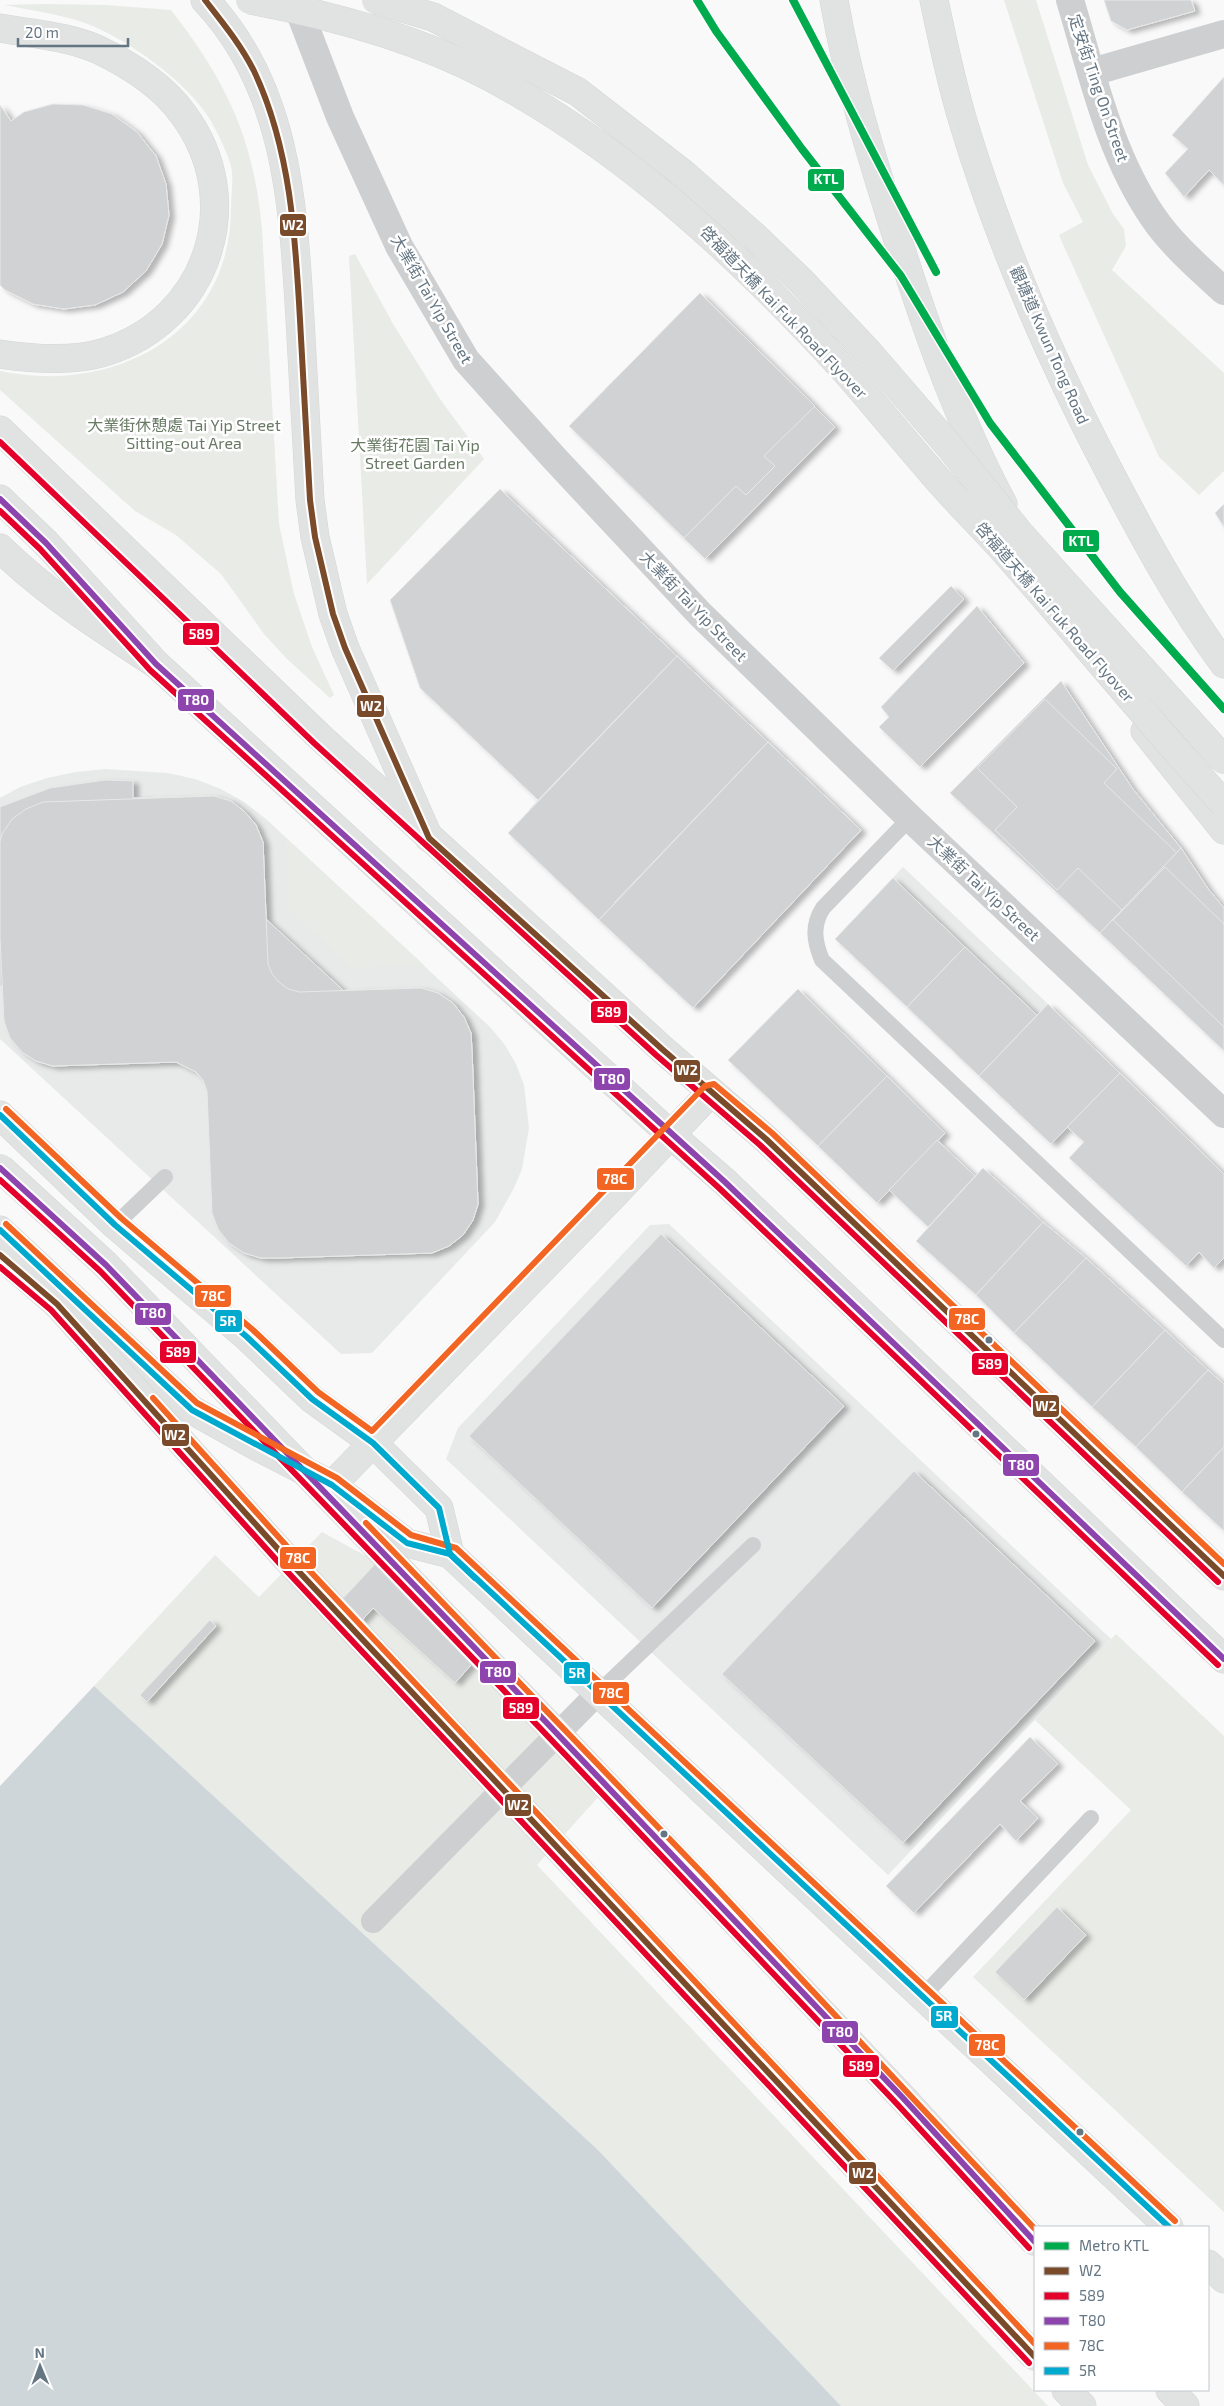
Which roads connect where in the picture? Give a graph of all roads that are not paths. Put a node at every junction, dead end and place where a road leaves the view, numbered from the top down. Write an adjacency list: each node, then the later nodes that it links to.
1 (205, 0): 22 (main road)
2 (250, 0): 19 (main road, 啓福道天橋 Kai Fuk Road Flyover, bridge)
3 (295, 0): 20 (street, 大業街 Tai Yip Street)
4 (376, 0): 18 (main road, 啓福道天橋 Kai Fuk Road Flyover, bridge)
5 (834, 0): 21 (main road)
6 (934, 0): 17 (main road, 觀塘道 Kwun Tong Road)
7 (1070, 0): 10 (street, 定安街 Ting On Street)
8 (0, 28): 12 (main road)
9 (1224, 34): 10 (street)
10 (1092, 72): 11 (street, 定安街 Ting On Street)
11 (1224, 291)
12 (0, 354)
13 (0, 430): 22 (main road)
14 (0, 498): 16 (main road)
15 (0, 548): 16 (main road)
16 (156, 664): 26 (main road)
17 (1224, 664)
18 (1224, 760)
19 (1224, 804)
20 (910, 818): 24 (street, 大業街 Tai Yip Street); 32 (lane)
21 (1224, 830)
22 (429, 838): 23 (main road)
23 (711, 1092): 26 (main road); 37 (main road)
24 (1224, 1114)
25 (0, 1115): 29 (main road)
26 (671, 1135): 33 (main road); 38 (main road)
27 (0, 1168): 44 (main road, bridge)
28 (165, 1177): 29 (lane)
29 (115, 1225): 33 (main road)
30 (0, 1230): 34 (main road)
31 (0, 1255): 47 (main road, bridge)
32 (1224, 1340)
33 (373, 1444): 34 (main road); 36 (main road)
34 (332, 1485): 36 (main road)
35 (753, 1546): 39 (lane)
36 (450, 1554): 39 (main road)
37 (1224, 1576)
38 (1224, 1659)
39 (598, 1694): 41 (street); 42 (main road)
40 (1092, 1818): 42 (lane)
41 (373, 1921)
42 (922, 1997): 43 (main road)
43 (1168, 2226)
44 (1034, 2241)
45 (1209, 2265): 46 (main road)
46 (1224, 2279)
47 (1034, 2356)
48 (1067, 2391): 50 (main road)
49 (1171, 2391): 51 (main road)
50 (1082, 2406)
51 (1185, 2406)

